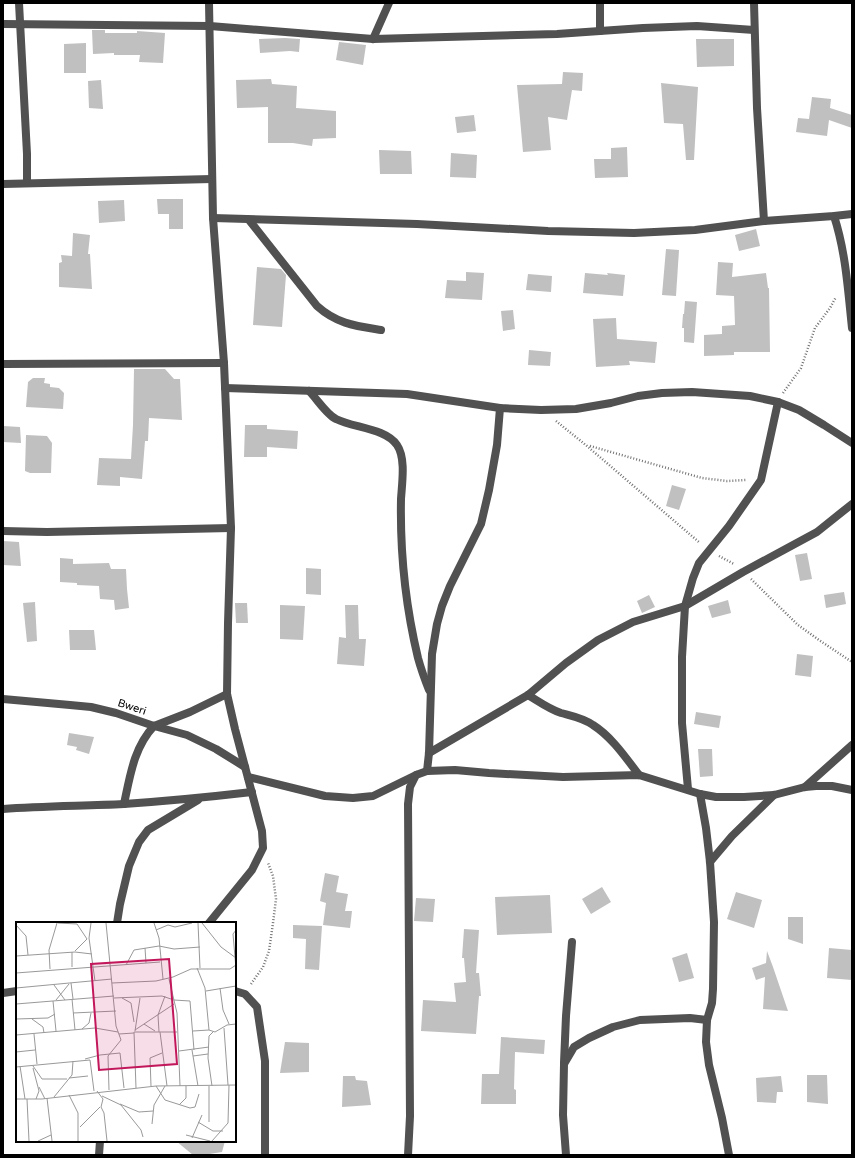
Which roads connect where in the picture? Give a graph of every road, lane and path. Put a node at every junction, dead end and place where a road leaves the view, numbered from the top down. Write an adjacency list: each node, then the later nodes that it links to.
1 (19, 3): 7 (street)
2 (209, 3): 8 (street)
3 (389, 3): 11 (street)
4 (600, 3): 10 (street)
5 (754, 3): 9 (street)
6 (3, 24): 7 (street)
7 (19, 24): 8 (street); 13 (street)
8 (210, 26): 11 (street); 12 (street)
9 (754, 30): 10 (street); 19 (street)
10 (600, 31): 11 (street)
11 (373, 39)
12 (212, 179): 13 (street); 17 (street)
13 (26, 183): 14 (street)
14 (3, 184)
15 (852, 214): 16 (street)
16 (834, 216): 19 (street); 21 (street)
17 (213, 218): 18 (street); 23 (street)
18 (249, 220): 19 (street); 22 (street)
19 (764, 221)
20 (837, 296): 27 (path)
21 (852, 328)
22 (381, 330)
23 (224, 363): 24 (street); 25 (street)
24 (3, 364)
25 (225, 388): 26 (street); 34 (street)
26 (309, 391): 28 (street); 42 (street)
27 (778, 402): 29 (street); 30 (street); 32 (street)
28 (500, 408): 29 (street); 42 (street)
29 (541, 410): 31 (path)
30 (852, 443)
31 (587, 446): 32 (path); 36 (path)
32 (761, 480): 36 (street)
33 (852, 504): 37 (street)
34 (231, 528): 35 (street); 40 (street)
35 (3, 531)
36 (709, 551): 37 (path); 38 (street)
37 (744, 572): 38 (street); 39 (path)
38 (685, 606): 41 (street); 53 (street)
39 (852, 662)
40 (227, 694): 44 (street); 47 (street)
41 (528, 695): 46 (street); 50 (street)
42 (430, 696): 46 (street)
43 (3, 699): 44 (street, Bweri)
44 (154, 726): 47 (street, Bweri); 59 (street)
45 (852, 745): 52 (street)
46 (429, 753): 48 (street)
47 (245, 767): 51 (street)
48 (427, 770): 49 (street); 50 (street)
49 (416, 774): 51 (street); 75 (street)
50 (639, 775): 53 (street)
51 (248, 777): 55 (street)
52 (805, 787): 54 (street); 57 (street)
53 (688, 789): 56 (street)
54 (852, 790)
55 (252, 792): 58 (street); 61 (street)
56 (700, 794): 57 (street); 62 (street)
57 (774, 795): 62 (street)
58 (200, 798): 59 (street); 63 (street)
59 (124, 804): 60 (street)
60 (3, 810)
61 (263, 848): 64 (street); 69 (path)
62 (710, 862): 70 (street)
63 (117, 922)
64 (209, 922)
65 (572, 942): 71 (street)
66 (236, 991): 69 (street)
67 (16, 992): 68 (street)
68 (3, 993)
69 (245, 994): 74 (street)
70 (707, 1020): 71 (street); 77 (street)
71 (564, 1064): 76 (street)
72 (100, 1142): 73 (street)
73 (99, 1155)
74 (266, 1155)
75 (408, 1155)
76 (566, 1155)
77 (729, 1155)

